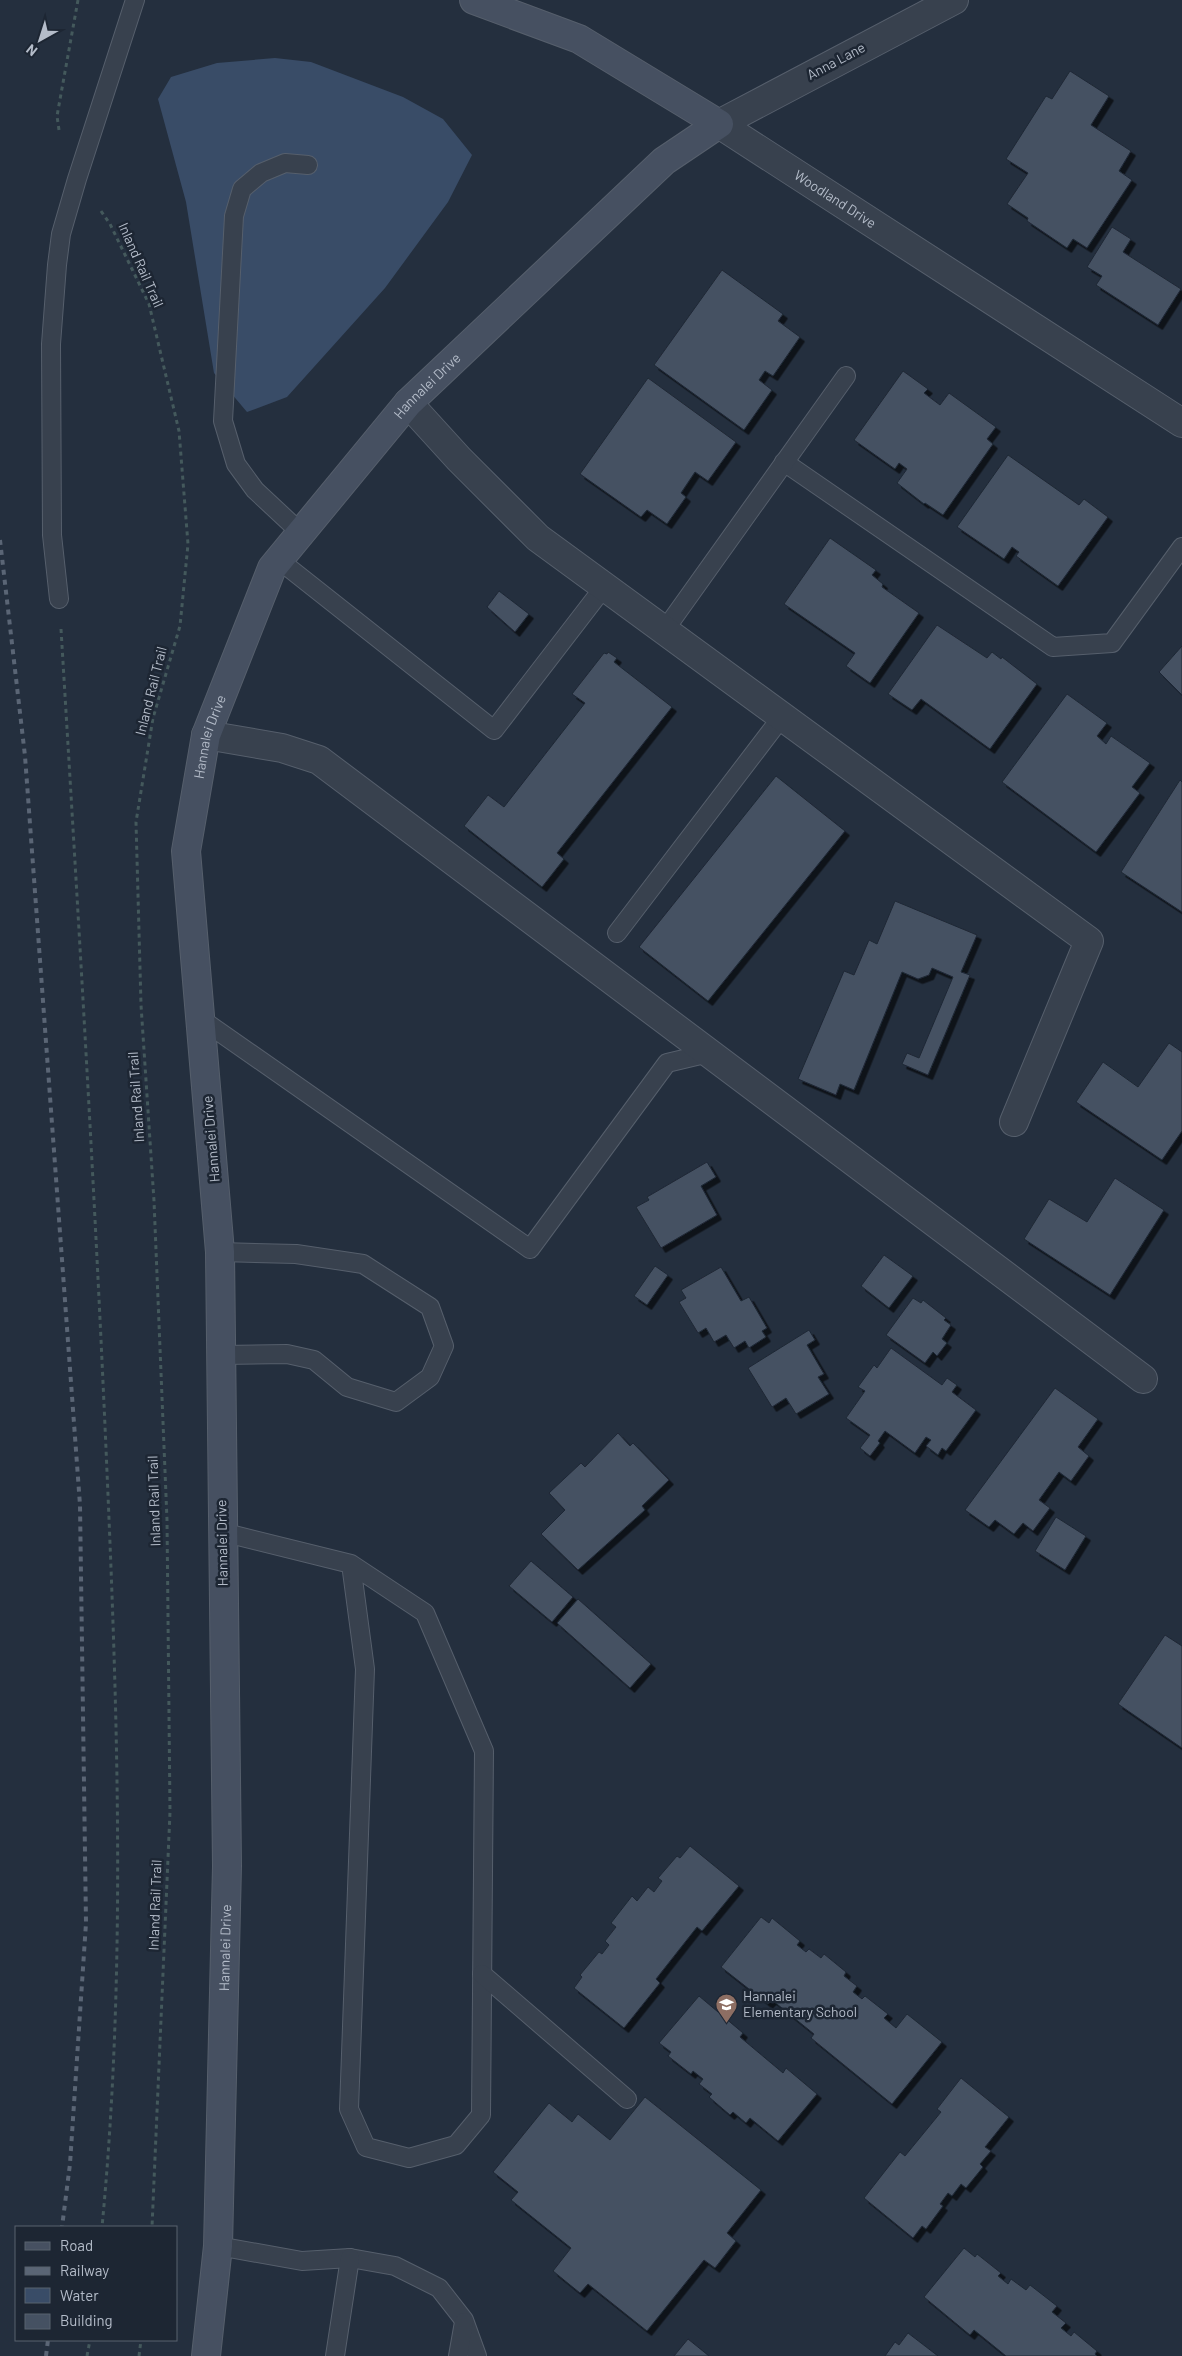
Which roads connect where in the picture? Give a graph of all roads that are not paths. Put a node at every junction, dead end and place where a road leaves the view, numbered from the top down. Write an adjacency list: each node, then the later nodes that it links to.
1 (135, 0): 14 (lane)
2 (474, 0): 4 (street, Woodland Drive)
3 (954, 0): 4 (street, Anna Lane)
4 (719, 124): 7 (street, Hannalei Drive); 8 (street, Woodland Drive)
5 (308, 165): 10 (lane)
6 (846, 376): 9 (lane)
7 (408, 403): 10 (street, Hannalei Drive); 13 (street)
8 (1182, 423)
9 (784, 462): 11 (lane); 15 (lane)
10 (301, 532): 12 (street, Hannalei Drive)
11 (1182, 547)
12 (279, 560): 13 (lane); 17 (street, Hannalei Drive)
13 (604, 587): 15 (street)
14 (59, 598)
15 (664, 631): 16 (street)
16 (781, 718): 18 (lane); 21 (street)
17 (206, 735): 19 (street, Hannalei Drive); 20 (street)
18 (617, 933)
19 (201, 1019): 20 (lane); 22 (street, Hannalei Drive)
20 (710, 1053): 24 (street)
21 (1014, 1122)
22 (220, 1252): 23 (street, Hannalei Drive); 23 (lane)
23 (222, 1355): 25 (street, Hannalei Drive)
24 (1143, 1379)
25 (222, 1532): 26 (lane); 29 (street, Hannalei Drive)
26 (351, 1564): 27 (lane); 27 (lane)
27 (482, 1974): 28 (lane)
28 (627, 2099)
29 (218, 2246): 30 (lane); 32 (street, Hannalei Drive)
30 (350, 2258): 31 (lane); 33 (lane)
31 (464, 2320): 34 (lane); 35 (lane)
32 (206, 2356)
33 (335, 2356)
34 (458, 2356)
35 (477, 2356)

